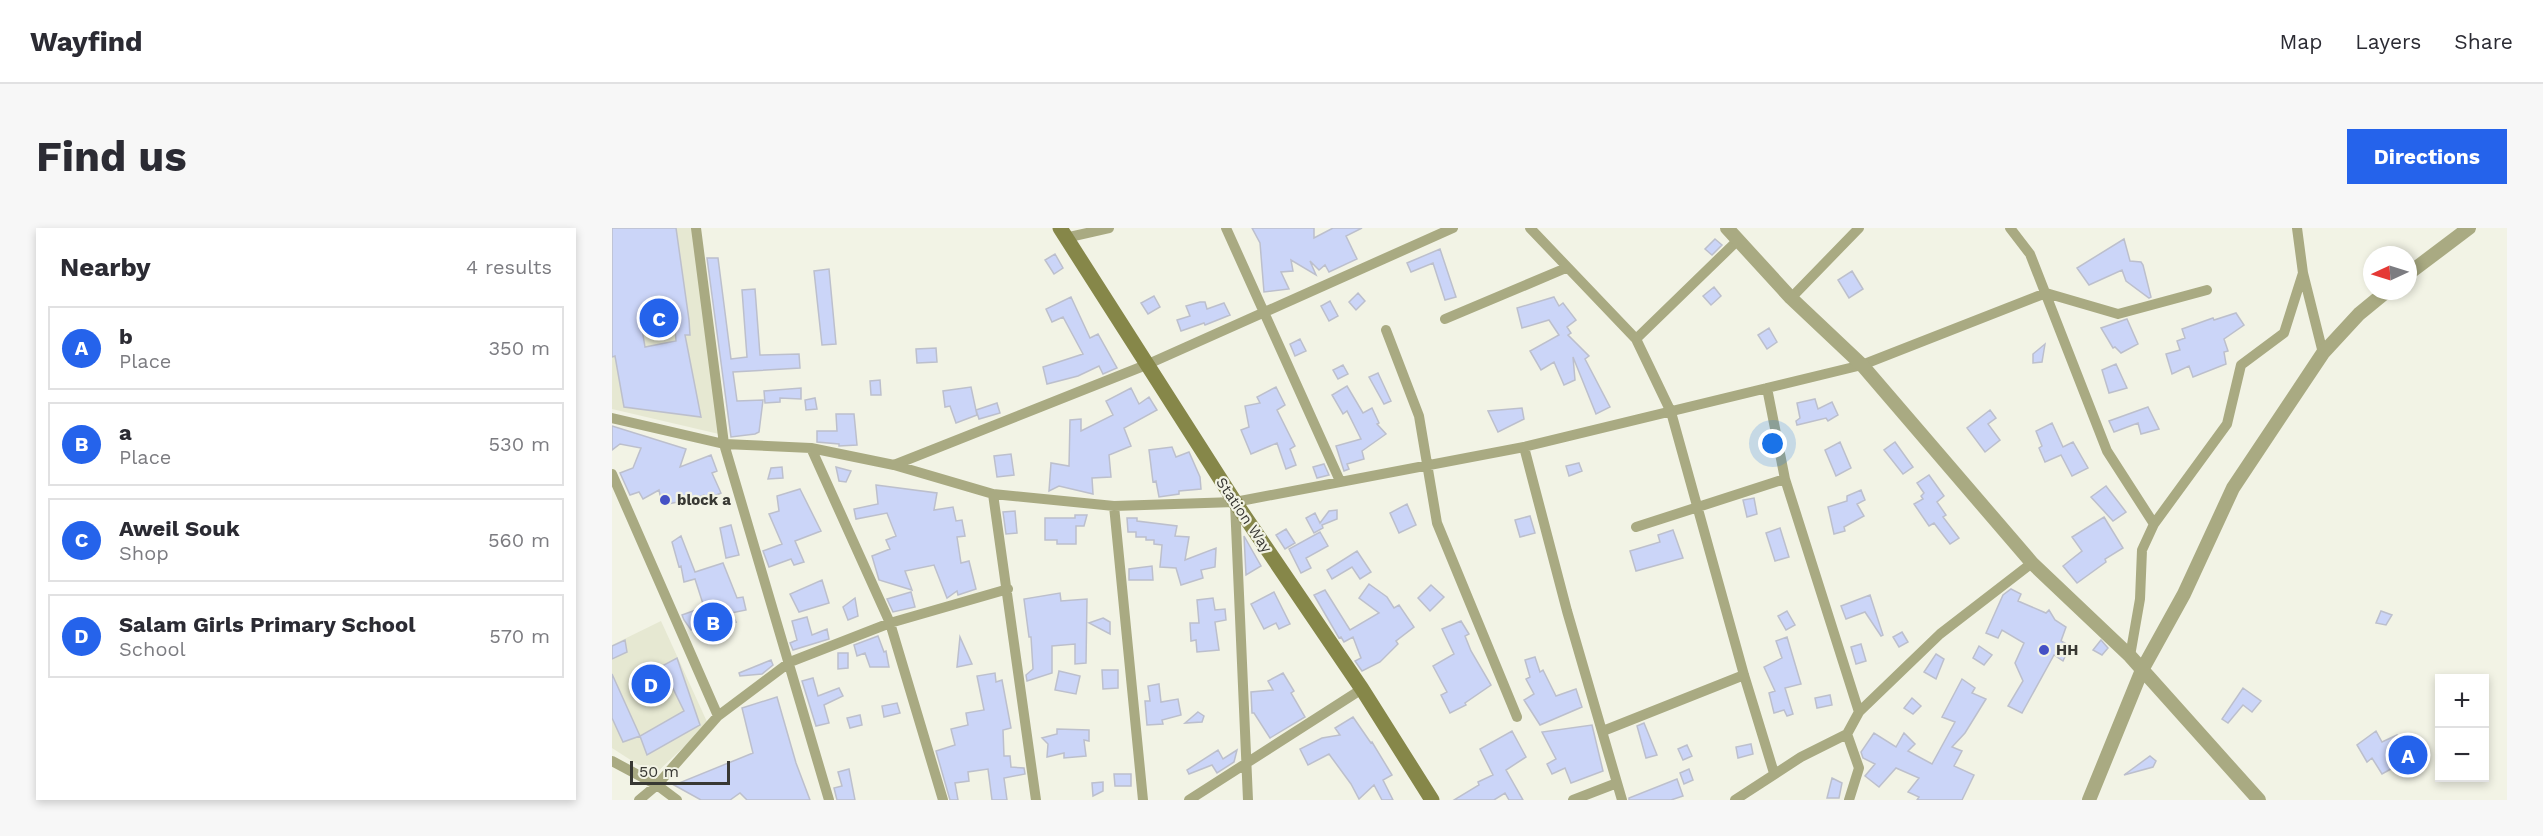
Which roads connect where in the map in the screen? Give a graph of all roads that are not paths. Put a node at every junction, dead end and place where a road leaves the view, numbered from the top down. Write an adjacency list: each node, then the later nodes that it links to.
1 (696, 228): 30 (street)
2 (1108, 228): 11 (street)
3 (1226, 228): 20 (street)
4 (1453, 228): 20 (street)
5 (1530, 228): 14 (street)
6 (1727, 228): 12 (street)
7 (1859, 228): 18 (street)
8 (2010, 228): 17 (street)
9 (2297, 228): 15 (street)
10 (2469, 228): 13 (street)
11 (1062, 233): 25 (main road, Station Way)
12 (1738, 240): 18 (street); 23 (street)
13 (2417, 267)
14 (1566, 268): 21 (street); 23 (street)
15 (2303, 273): 24 (street); 42 (street)
16 (2207, 290): 17 (street)
17 (2046, 293): 26 (street); 42 (street)
18 (1791, 298): 26 (street)
19 (2376, 300): 24 (street)
20 (1265, 313): 25 (street); 37 (street)
21 (1445, 319)
22 (1386, 330): 34 (street)
23 (1636, 339): 28 (street)
24 (2323, 353): 49 (street)
25 (1146, 364): 33 (street); 39 (main road, Station Way)
26 (1862, 365): 27 (street); 44 (street)
27 (1767, 388): 28 (street); 36 (street)
28 (1671, 412): 31 (street); 41 (street)
29 (612, 418): 30 (street)
30 (724, 444): 32 (street); 48 (street)
31 (1524, 447): 34 (street); 55 (street)
32 (811, 448): 33 (street); 46 (street)
33 (894, 465): 38 (street)
34 (1426, 466): 37 (street); 54 (street)
35 (612, 474): 53 (street)
36 (1785, 479): 41 (street); 52 (street)
37 (1340, 481): 39 (street)
38 (993, 494): 40 (street); 45 (street)
39 (1235, 502): 40 (street); 51 (main road, Station Way); 58 (street)
40 (1114, 506): 67 (street)
41 (1696, 507): 43 (street); 50 (street)
42 (2154, 524): 47 (street)
43 (1636, 526)
44 (2032, 563): 47 (street); 52 (street)
45 (1008, 589): 46 (street); 66 (street)
46 (890, 623): 48 (street); 65 (street)
47 (2130, 656): 49 (street)
48 (790, 662): 53 (street); 64 (street)
49 (2142, 670): 75 (street); 76 (street)
50 (1744, 675): 55 (street); 59 (street)
51 (1362, 689): 58 (street); 70 (main road, Station Way)
52 (1859, 712): 56 (street)
53 (718, 716): 61 (street)
54 (1517, 717)
55 (1603, 731): 60 (street)
56 (1847, 734): 59 (street); 74 (street)
57 (612, 761): 61 (street)
58 (1245, 764): 68 (street); 69 (street)
59 (1774, 774): 73 (street)
60 (1617, 783): 71 (street); 72 (street)
61 (657, 785): 62 (street); 63 (street)
62 (639, 800)
63 (677, 800)
64 (829, 800)
65 (943, 800)
66 (1036, 800)
67 (1143, 800)
68 (1189, 800)
69 (1248, 800)
70 (1432, 800)
71 (1573, 800)
72 (1622, 800)
73 (1735, 800)
74 (1849, 800)
75 (2089, 800)
76 (2259, 800)

